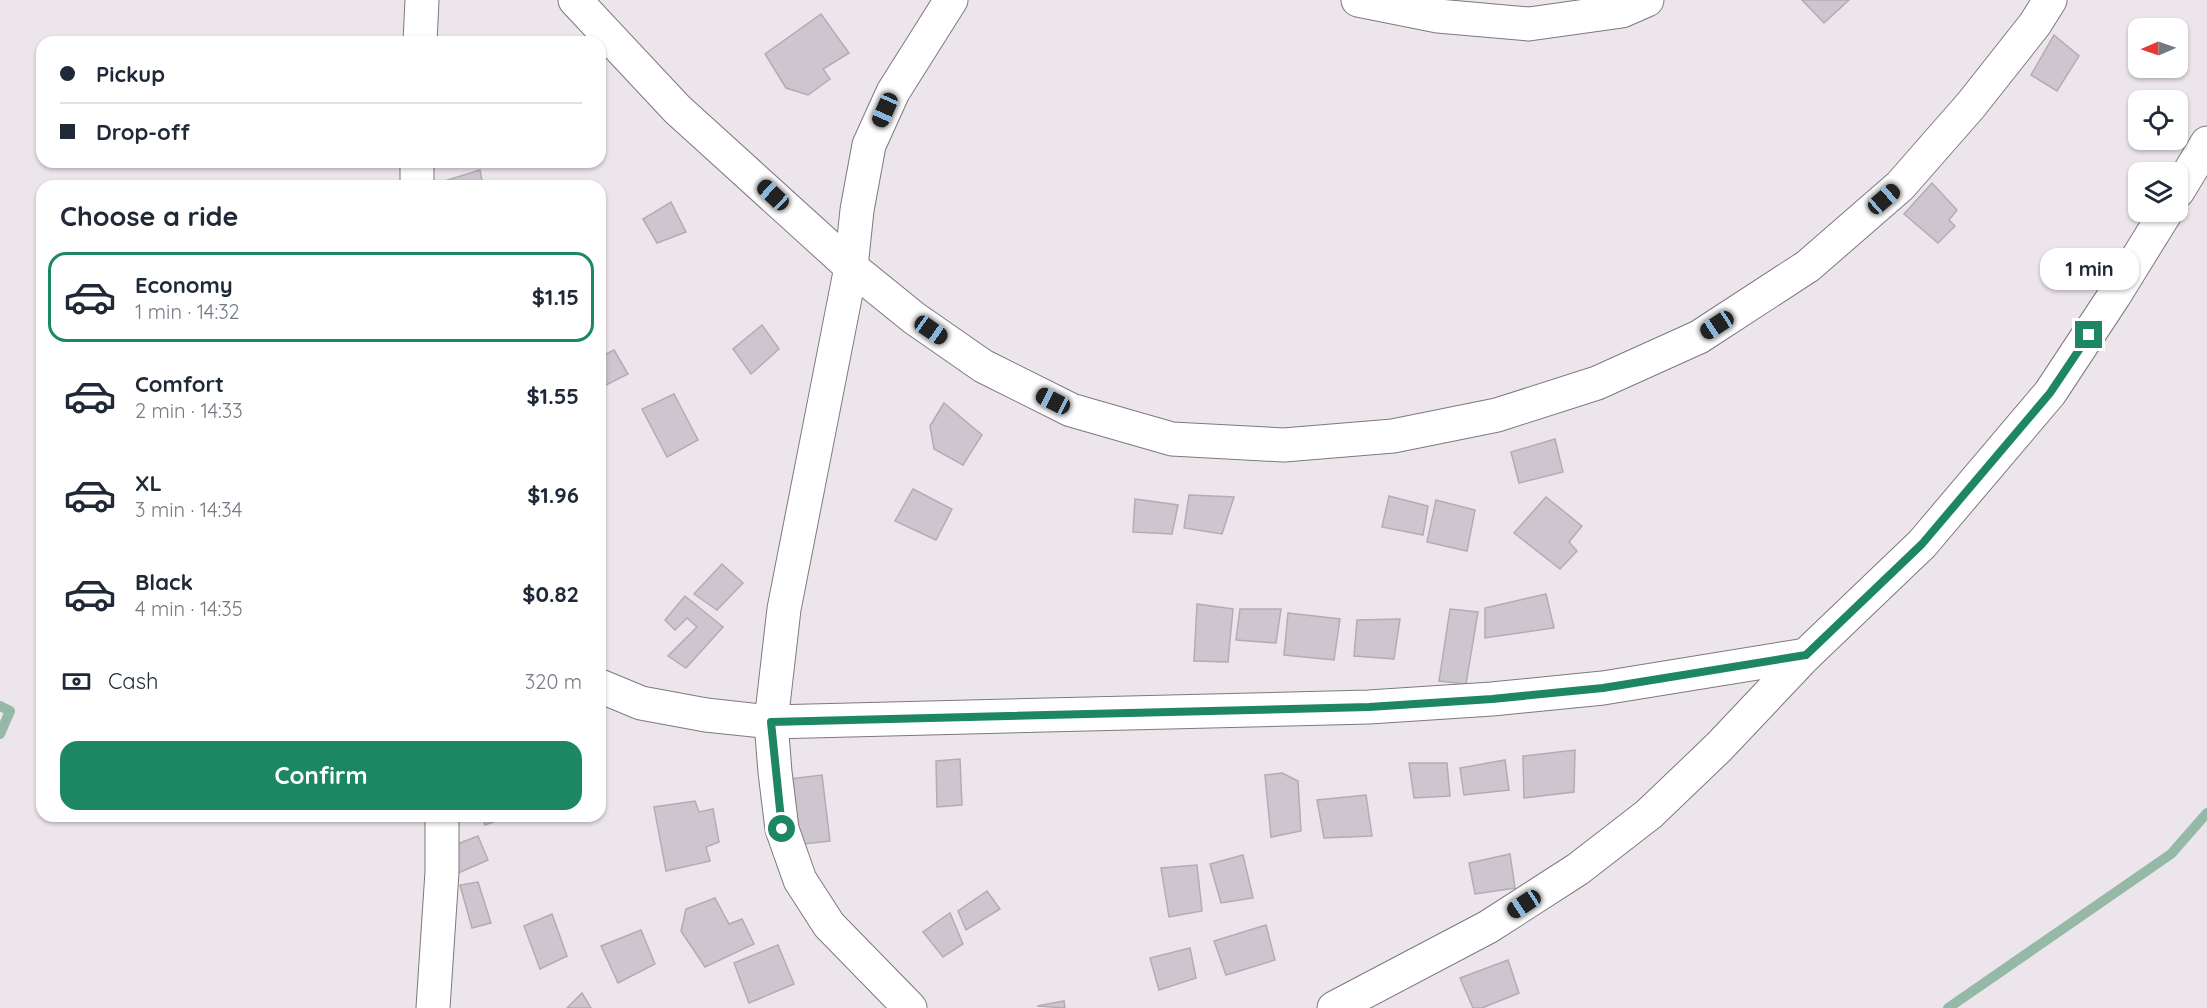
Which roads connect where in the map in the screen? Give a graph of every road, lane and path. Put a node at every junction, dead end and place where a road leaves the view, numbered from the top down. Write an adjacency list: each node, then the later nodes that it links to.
1 (422, 0): 7 (street)
2 (575, 0): 11 (street)
3 (951, 0): 11 (street)
4 (1358, 0): 5 (street)
5 (1647, 0)
6 (2050, 0): 11 (street)
7 (420, 36)
8 (2207, 143): 9 (street)
9 (2188, 174)
10 (2160, 222): 12 (street)
11 (850, 267): 14 (street)
12 (1806, 655): 14 (street); 18 (street)
13 (606, 688): 14 (street)
14 (771, 722): 17 (street)
15 (442, 822): 16 (street)
16 (433, 1008)
17 (910, 1008)
18 (1334, 1008)

